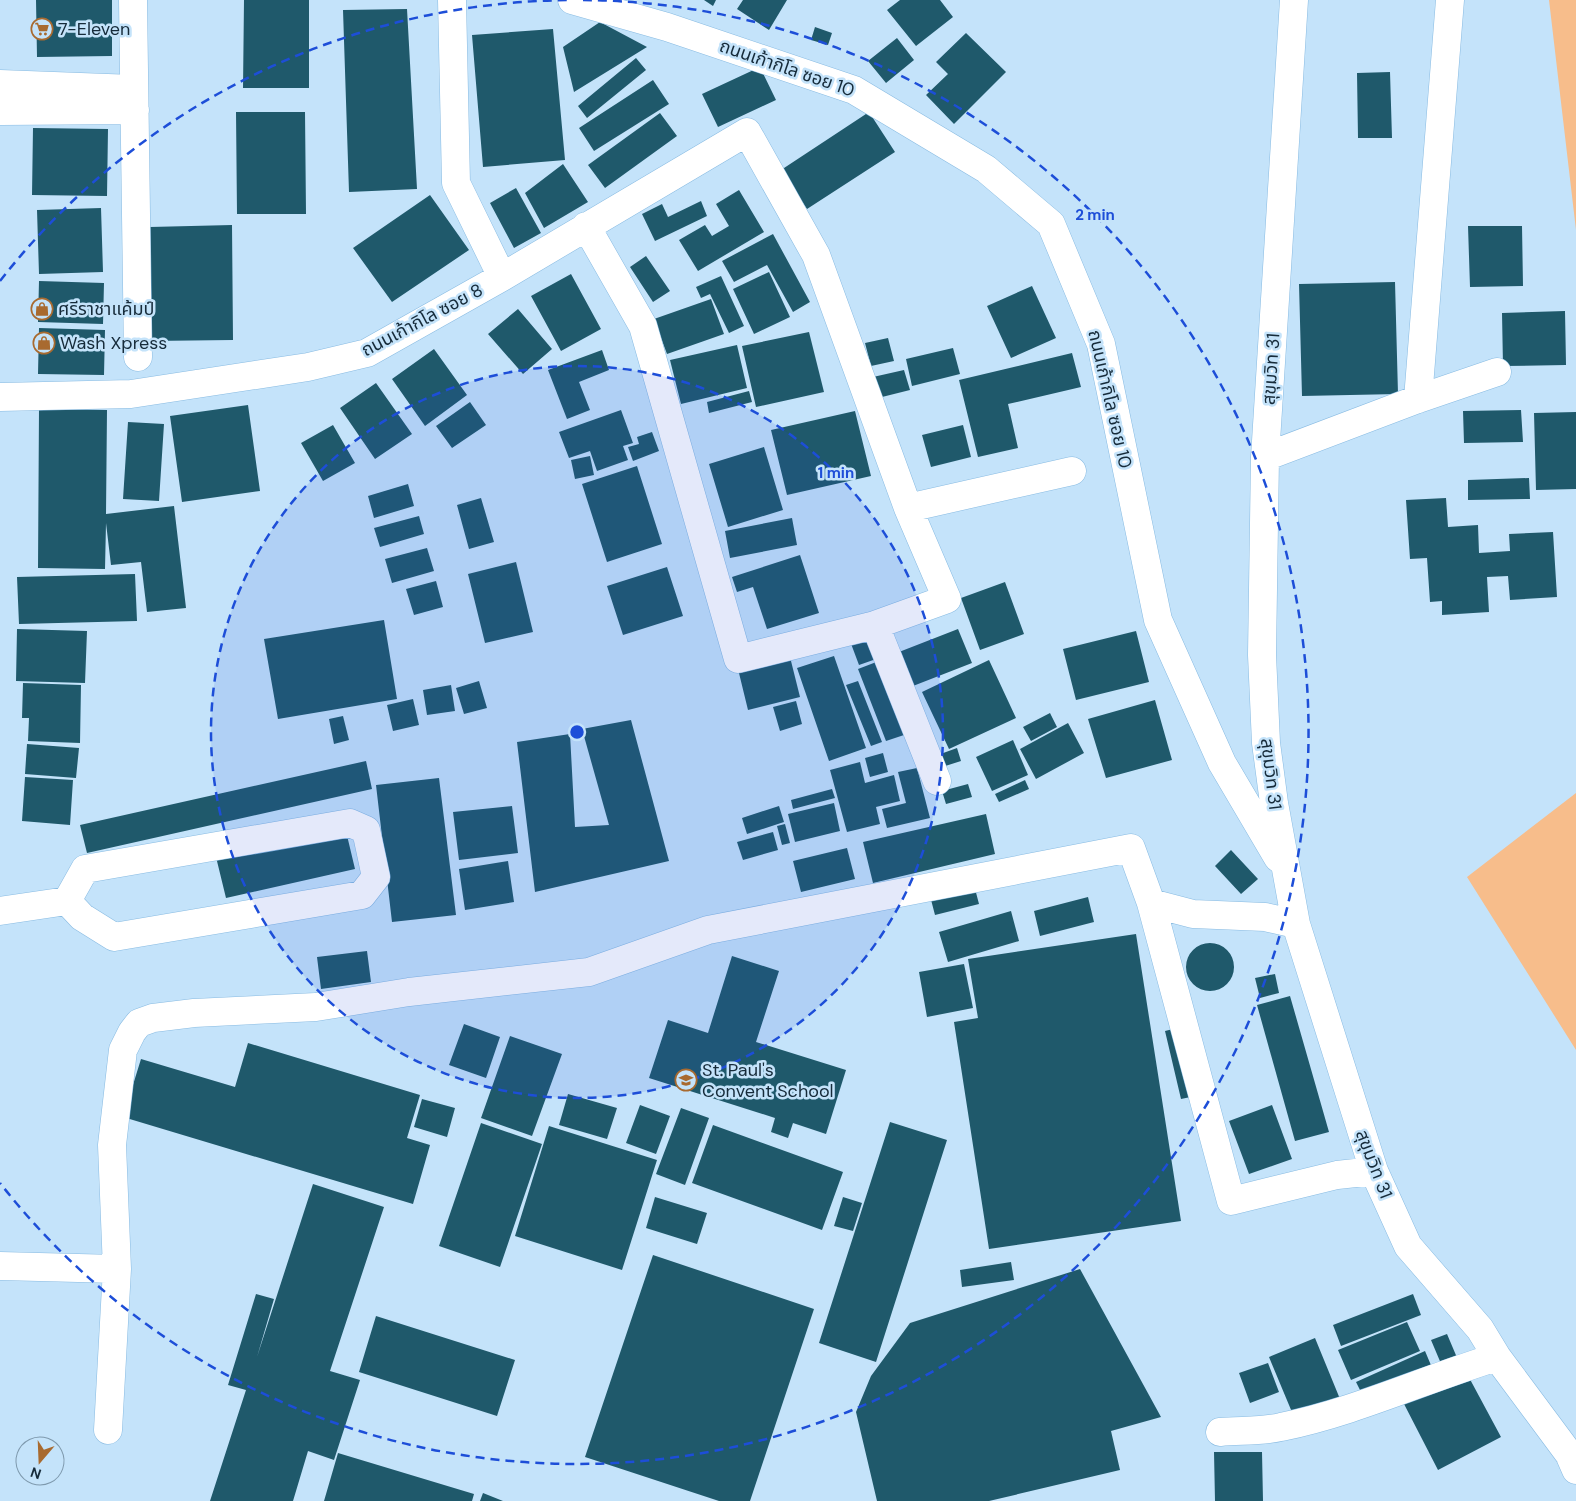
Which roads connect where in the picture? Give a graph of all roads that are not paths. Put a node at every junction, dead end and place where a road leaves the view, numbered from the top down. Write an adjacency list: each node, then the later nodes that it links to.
1 (133, 0): 7 (street)
2 (452, 0): 10 (street)
3 (572, 0): 20 (street, ถนนเก้ากิโล ซอย 10)
4 (1294, 0): 15 (street, สุขุมวิท 31)
5 (1450, 0): 14 (street)
6 (0, 84): 7 (street)
7 (134, 99): 8 (street); 11 (street)
8 (0, 111)
9 (586, 226): 10 (street, ถนนเก้ากิโล ซอย 8); 17 (street, ถนนเก้ากิโล ซอย 8); 18 (street)
10 (502, 277): 13 (street, ถนนเก้ากิโล ซอย 8)
11 (138, 357)
12 (1497, 372): 14 (street)
13 (0, 397)
14 (1418, 399): 15 (street)
15 (1265, 457): 20 (street, สุขุมวิท 31)
16 (1072, 471): 17 (street)
17 (908, 508): 18 (street)
18 (875, 625): 19 (street)
19 (937, 781)
20 (1286, 872): 24 (street, สุขุมวิท 31)
21 (67, 901): 21 (street); 23 (street)
22 (1151, 903): 24 (street); 25 (street); 27 (street)
23 (0, 911)
24 (1296, 924): 25 (street, สุขุมวิท 31)
25 (1374, 1171): 28 (street, สุขุมวิท 31)
26 (0, 1266): 27 (street)
27 (117, 1269): 29 (street)
28 (1498, 1358): 30 (street); 31 (street, สุขุมวิท 31)
29 (108, 1430)
30 (1220, 1432)
31 (1576, 1470)

